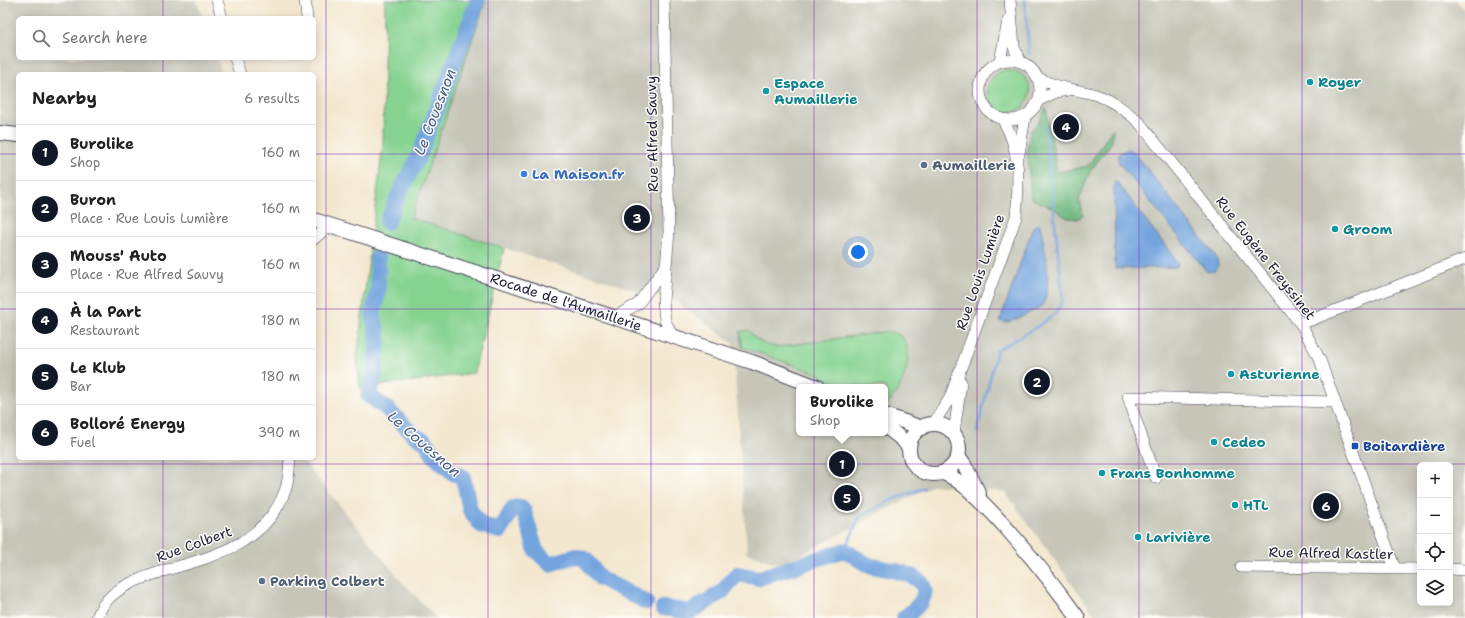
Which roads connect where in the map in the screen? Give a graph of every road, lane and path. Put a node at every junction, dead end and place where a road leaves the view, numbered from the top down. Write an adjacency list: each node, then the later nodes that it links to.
1 (217, 0): 5 (street)
2 (305, 0): 6 (street)
3 (664, 0): 23 (street, Rue Alfred Sauvy)
4 (1010, 4): 8 (street); 9 (street)
5 (221, 16)
6 (307, 16)
7 (236, 60): 10 (street)
8 (1000, 61): 9 (street); 15 (street)
9 (1020, 61): 11 (street)
10 (239, 72)
11 (1038, 78): 12 (street, Rue Eugène Freyssinet); 13 (street)
12 (1069, 90): 13 (street, Rue Eugène Freyssinet); 25 (street, Rue Eugène Freyssinet)
13 (1039, 100): 14 (street)
14 (1025, 117): 15 (street); 18 (street, Rue Louis Lumière)
15 (1003, 120): 18 (street, Rue Louis Lumière)
16 (0, 133): 17 (main road)
17 (16, 135)
18 (1017, 163): 27 (street, Rue Louis Lumière)
19 (316, 221): 20 (main road, Rocade de l'Aumaillerie)
20 (333, 227): 21 (street); 24 (main road, Rocade de l'Aumaillerie)
21 (316, 237)
22 (1465, 259): 25 (street)
23 (666, 266): 24 (street); 26 (street, Rue Alfred Sauvy)
24 (614, 317): 26 (main road, Rocade de l'Aumaillerie)
25 (1301, 324): 29 (street, Rue Eugène Freyssinet)
26 (672, 336): 28 (main road, Rocade de l'Aumaillerie)
27 (963, 365): 31 (street, Rue Louis Lumière); 33 (street, Rue Louis Lumière)
28 (809, 384)
29 (1335, 402): 38 (street); 41 (street, Rue Eugène Freyssinet)
30 (888, 416): 31 (main road)
31 (927, 426): 33 (main road); 34 (main road)
32 (888, 428): 34 (main road)
33 (954, 432): 35 (main road)
34 (909, 448): 37 (main road)
35 (959, 457): 37 (main road); 39 (main road)
36 (290, 460): 45 (street, Rue Colbert)
37 (943, 473): 39 (main road)
38 (1156, 478)
39 (985, 504): 46 (main road)
40 (1241, 567): 41 (street, Rue Alfred Kastler)
41 (1395, 569): 42 (street, Rue Alfred Kastler)
42 (1417, 569)
43 (1453, 570): 44 (street)
44 (1465, 570)
45 (97, 618)
46 (1078, 618)

